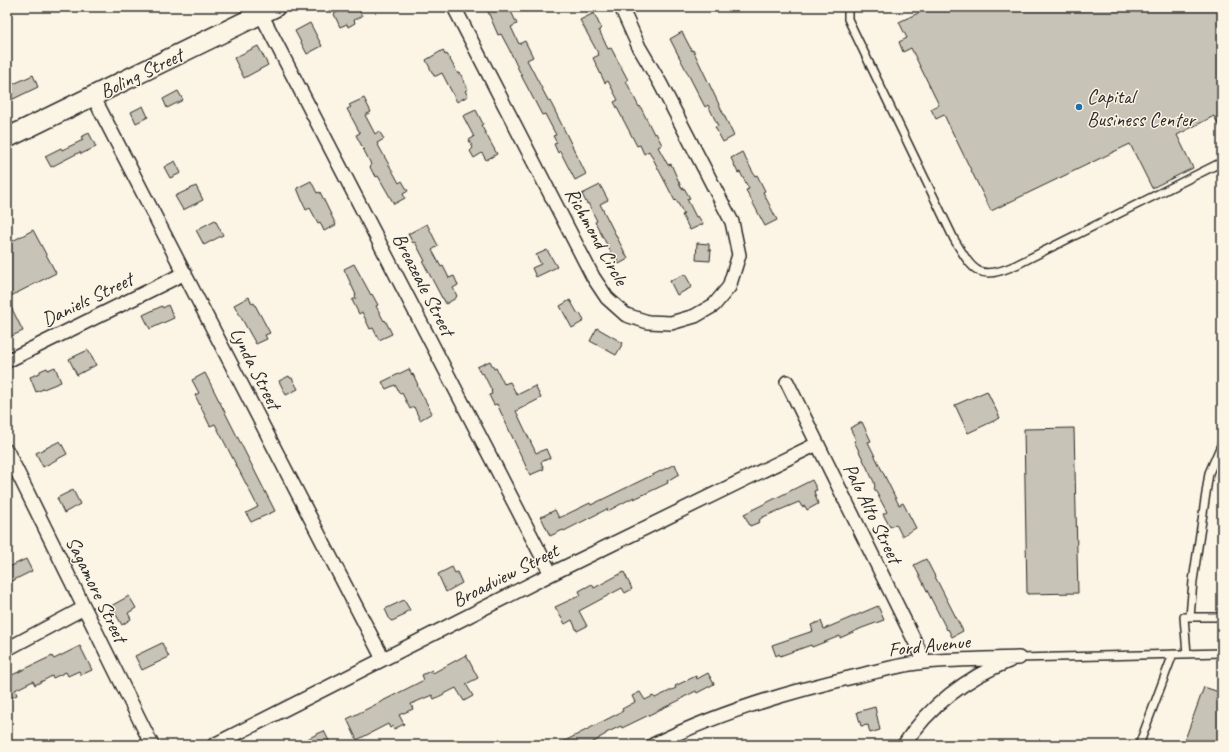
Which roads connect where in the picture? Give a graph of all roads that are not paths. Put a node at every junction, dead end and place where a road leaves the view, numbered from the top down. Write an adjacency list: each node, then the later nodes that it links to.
1 (454, 7): 2 (street, Richmond Circle)
2 (621, 7)
3 (848, 7): 7 (lane)
4 (268, 10): 5 (street, Boling Street); 14 (street, Breazeale Street)
5 (93, 96): 6 (street, Boling Street); 8 (street, Lynda Street)
6 (7, 138)
7 (1222, 162)
8 (185, 273): 9 (street, Daniels Street); 23 (street, Lynda Street)
9 (7, 361)
10 (787, 382): 12 (street, Palo Alto Street)
11 (1222, 443): 16 (lane)
12 (817, 444): 14 (street, Broadview Street); 24 (street, Palo Alto Street)
13 (7, 451): 15 (street, Sagamore Street)
14 (551, 574): 23 (street, Broadview Street)
15 (84, 608): 18 (street); 25 (street, Sagamore Street)
16 (1190, 617): 17 (lane); 21 (lane)
17 (1222, 617)
18 (7, 649)
19 (1222, 653): 21 (lane, Ford Avenue)
20 (1173, 654): 21 (lane, Ford Avenue); 22 (lane, Ford Avenue); 29 (lane)
21 (1187, 654)
22 (1019, 658): 24 (street, Ford Avenue); 28 (street)
23 (383, 659): 26 (street, Broadview Street)
24 (924, 662): 27 (street, Ford Avenue)
25 (152, 745)
26 (214, 745)
27 (653, 745)
28 (904, 745)
29 (1139, 745)

